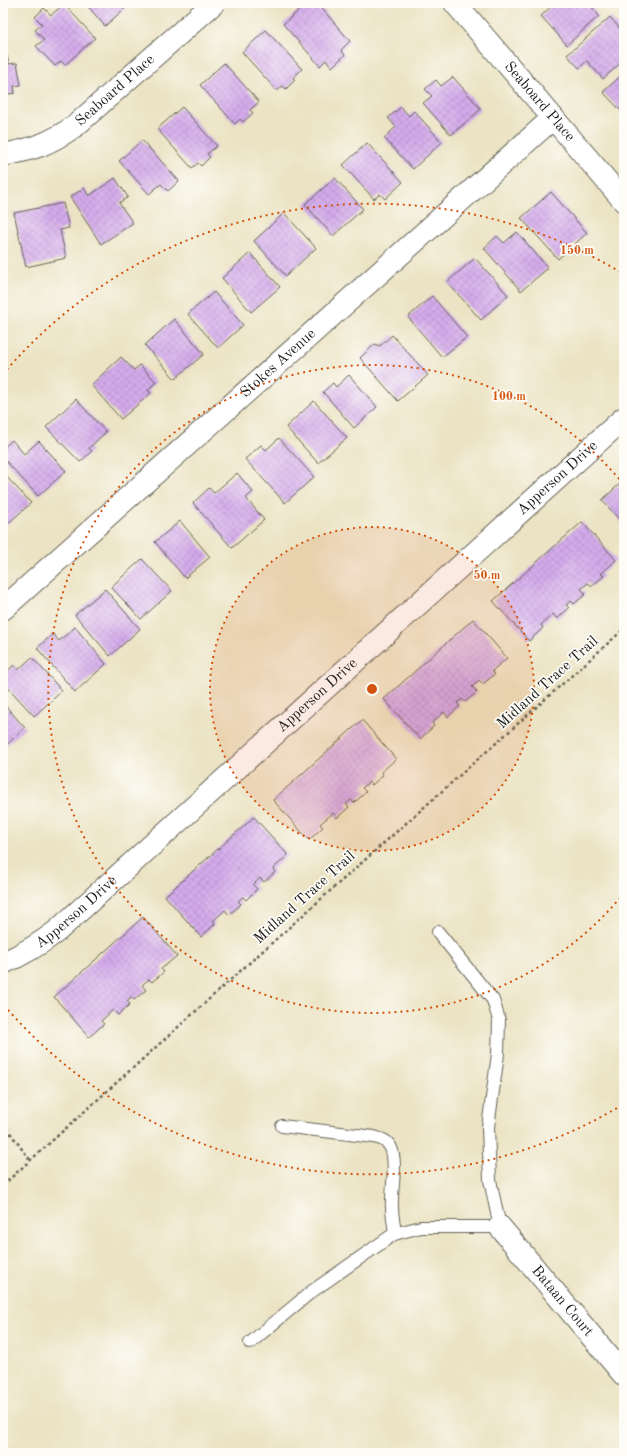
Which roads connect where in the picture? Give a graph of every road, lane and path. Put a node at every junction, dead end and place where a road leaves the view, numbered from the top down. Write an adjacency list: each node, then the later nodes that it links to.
1 (214, 3): 4 (street, Seaboard Place)
2 (455, 3): 3 (street, Seaboard Place)
3 (553, 118): 5 (street, Seaboard Place); 7 (street, Stokes Avenue)
4 (3, 155)
5 (624, 201)
6 (624, 418): 10 (street, Apperson Drive)
7 (3, 609)
8 (624, 629): 13 (path, Midland Trace Trail)
9 (438, 932): 15 (lane)
10 (3, 963)
11 (3, 1123): 13 (path)
12 (282, 1126): 16 (lane)
13 (30, 1160): 14 (path, Midland Trace Trail)
14 (3, 1185)
15 (500, 1227): 16 (lane); 18 (street, Bataan Court)
16 (395, 1234): 17 (lane)
17 (250, 1343)
18 (624, 1375)

